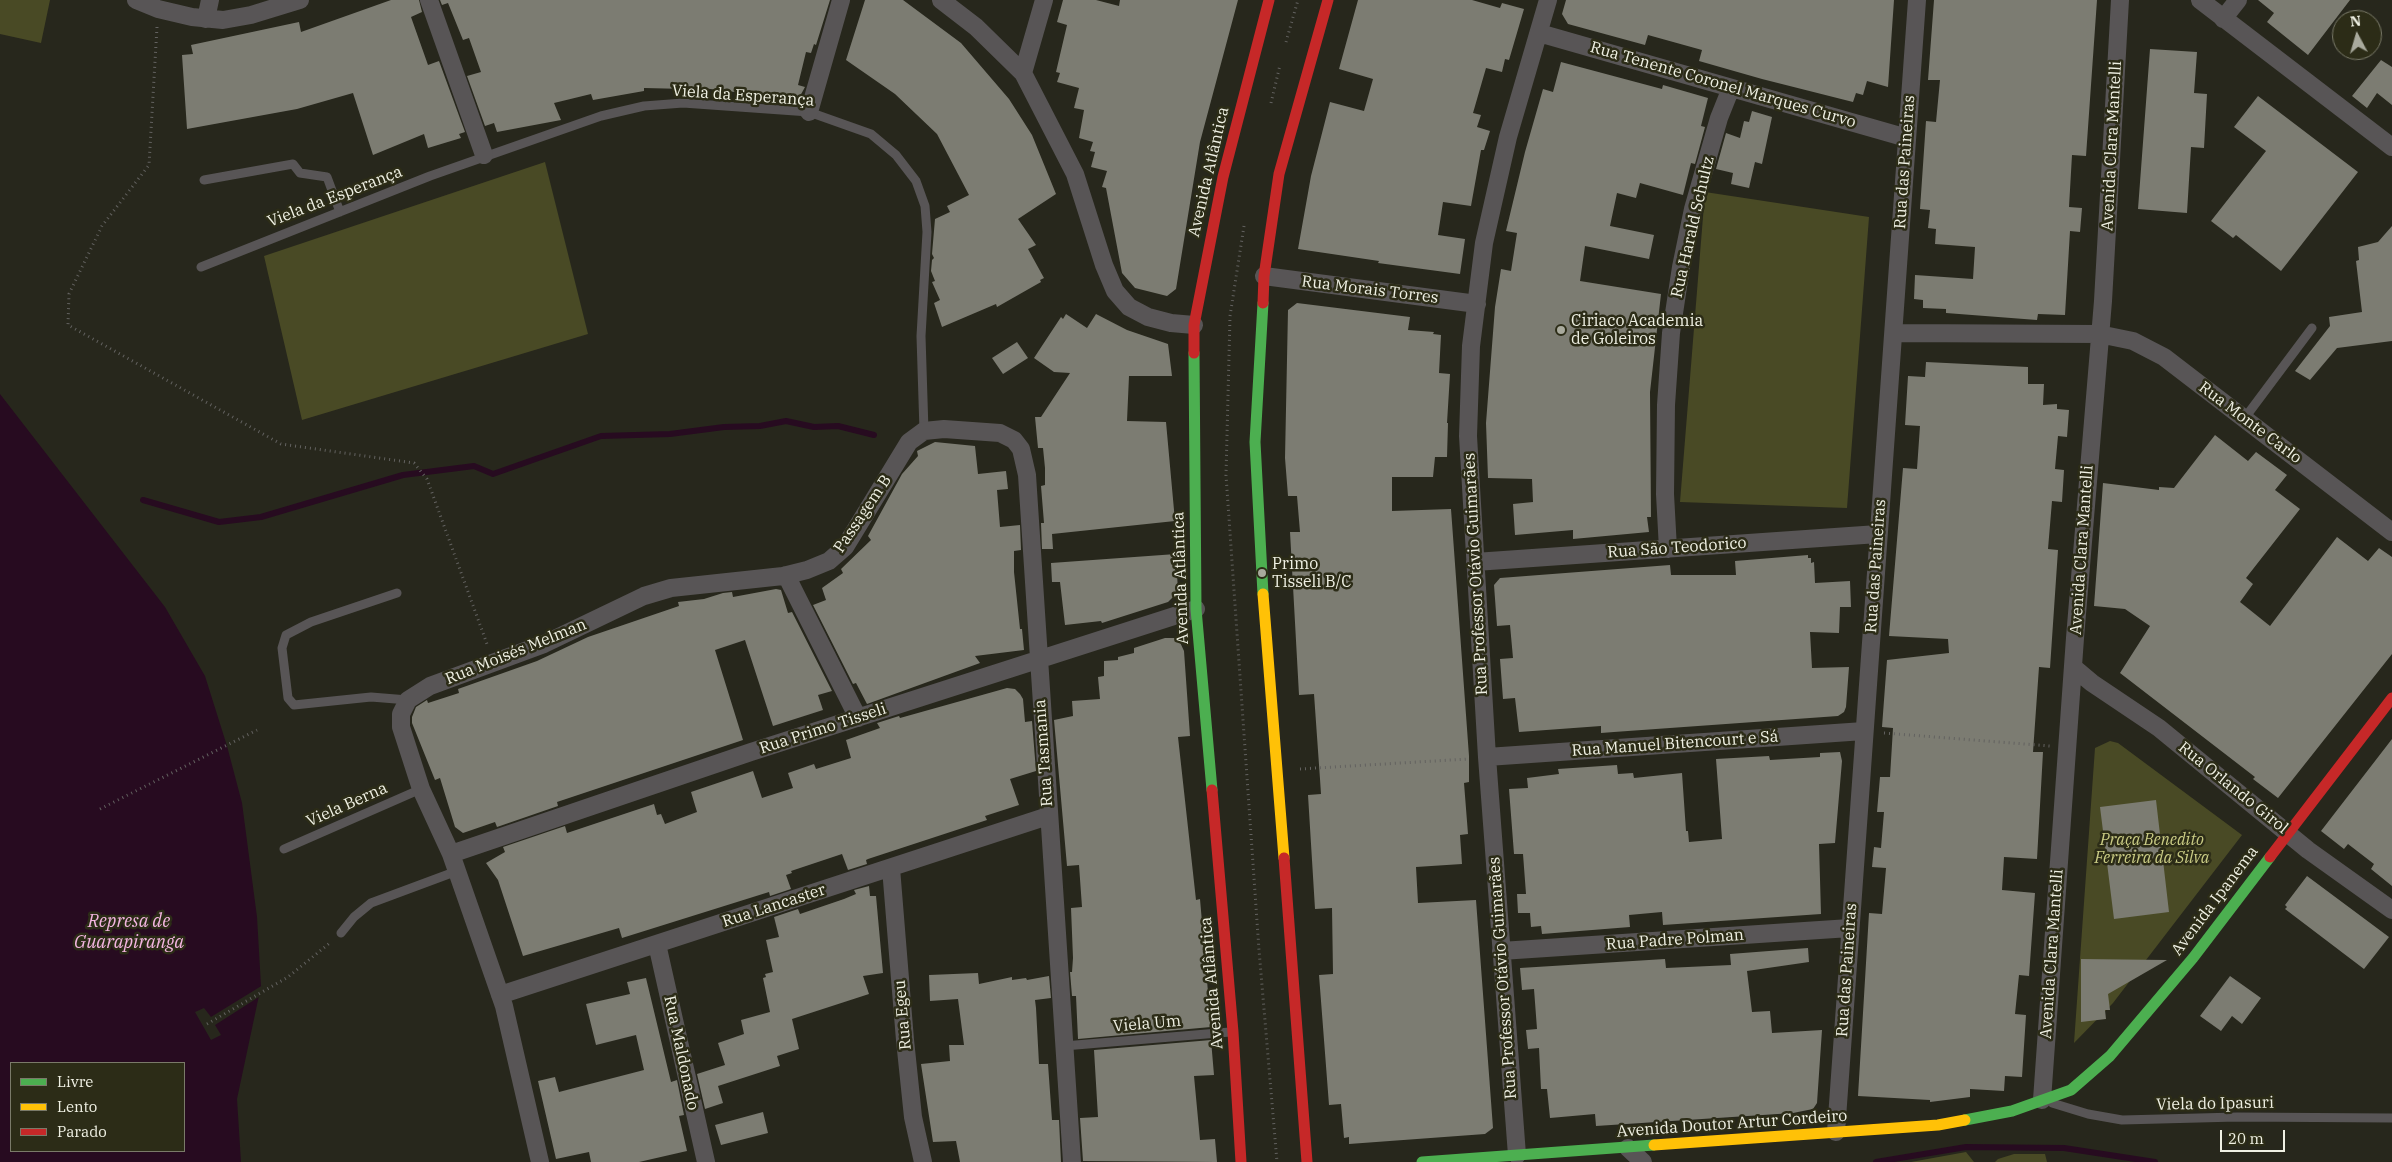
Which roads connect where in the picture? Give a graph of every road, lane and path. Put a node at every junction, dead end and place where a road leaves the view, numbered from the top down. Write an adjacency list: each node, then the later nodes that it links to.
1 (136, 0): 15 (street)
2 (210, 0): 16 (street)
3 (300, 0): 16 (street)
4 (429, 0): 24 (street)
5 (841, 0): 21 (street)
6 (941, 0): 19 (street)
7 (1044, 0): 19 (street)
8 (1270, 0): 30 (main road, Avenida Atlântica)
9 (1328, 0): 28 (main road)
10 (1548, 0): 18 (street, Rua Professor Otávio Guimarães)
11 (1917, 0): 22 (street, Rua das Paineiras)
12 (2120, 0): 33 (street, Avenida Clara Mantelli)
13 (2200, 0): 17 (street)
14 (2238, 0): 17 (street)
15 (158, 9): 16 (street); 44 (path)
16 (206, 19)
17 (2223, 19): 23 (street)
18 (1538, 33): 20 (street, Rua Tenente Coronel Marques Curvo); 29 (street, Rua Professor Otávio Guimarães)
19 (1023, 73): 30 (street)
20 (1731, 88): 22 (street, Rua Tenente Coronel Marques Curvo); 38 (street, Rua Harald Schultz)
21 (809, 112): 24 (lane, Viela da Esperança); 35 (lane, Viela da Esperança)
22 (1907, 138): 32 (street, Rua das Paineiras)
23 (2392, 147)
24 (484, 156): 26 (lane, Viela da Esperança)
25 (204, 180): 26 (lane)
26 (340, 212): 27 (lane, Viela da Esperança)
27 (201, 267)
28 (1264, 276): 29 (street, Rua Morais Torres); 53 (main road)
29 (1477, 304): 39 (street, Rua Professor Otávio Guimarães)
30 (1194, 325): 42 (main road, Avenida Atlântica)
31 (2312, 328): 34 (lane)
32 (1894, 333): 33 (street, Rua Monte Carlo); 37 (street, Rua das Paineiras)
33 (2099, 334): 34 (street, Rua Monte Carlo); 45 (street, Avenida Clara Mantelli)
34 (2244, 419): 36 (street, Rua Monte Carlo)
35 (924, 432): 40 (street, Passagem B); 43 (street, Rua Tasmania)
36 (2392, 532)
37 (1878, 534): 38 (street, Rua São Teodorico); 50 (street, Rua das Paineiras)
38 (1668, 549): 39 (street, Rua São Teodorico)
39 (1475, 562): 52 (street, Rua Professor Otávio Guimarães)
40 (786, 575): 44 (street, Rua Moisés Melman); 48 (street)
41 (397, 592): 47 (lane)
42 (1196, 609): 43 (street, Rua Primo Tisseli); 68 (main road, Avenida Atlântica)
43 (1038, 660): 48 (street, Rua Primo Tisseli); 56 (street, Rua Tasmania)
44 (494, 661): 47 (street, Rua Moisés Melman)
45 (2073, 667): 51 (street, Avenida Clara Mantelli); 57 (street, Rua Orlando Girol)
46 (2392, 698): 57 (main road, Avenida Ipanema)
47 (408, 700): 54 (street)
48 (858, 718): 59 (street, Rua Primo Tisseli)
49 (256, 730): 55 (path)
50 (1864, 731): 51 (path); 52 (street, Rua Manuel Bitencourt e Sá); 62 (street, Rua das Paineiras)
51 (2067, 747): 70 (street, Avenida Clara Mantelli)
52 (1487, 757): 53 (path); 65 (street, Rua Professor Otávio Guimarães)
53 (1277, 771): 82 (main road)
54 (421, 789): 58 (lane, Viela Berna); 59 (street)
55 (100, 809)
56 (1048, 816): 60 (street, Rua Lancaster); 69 (street, Rua Tasmania)
57 (2288, 833): 61 (street, Rua Orlando Girol); 70 (main road, Avenida Ipanema)
58 (284, 849)
59 (454, 862): 63 (lane); 66 (street)
60 (892, 868): 64 (street, Rua Lancaster); 79 (street, Rua Egeu)
61 (2392, 910)
62 (1850, 928): 65 (street, Rua Padre Polman); 72 (street, Rua das Paineiras)
63 (341, 933): 67 (path)
64 (657, 944): 66 (street, Rua Lancaster); 78 (street, Rua Maldonado)
65 (1501, 951): 75 (street, Rua Professor Otávio Guimarães)
66 (500, 995): 77 (street)
67 (207, 1024)
68 (1233, 1032): 69 (lane, Viela Um); 76 (main road, Avenida Atlântica)
69 (1064, 1046): 80 (street, Rua Tasmania)
70 (2042, 1100): 71 (lane, Viela do Ipasuri); 72 (main road, Avenida Doutor Artur Cordeiro)
71 (2392, 1118)
72 (1836, 1132): 74 (main road, Avenida Doutor Artur Cordeiro)
73 (1275, 1143): 81 (path)
74 (1628, 1148): 75 (main road, Avenida Doutor Artur Cordeiro); 84 (street)
75 (1517, 1155): 83 (main road, Avenida Doutor Artur Cordeiro)
76 (1248, 1161)
77 (540, 1162)
78 (706, 1162)
79 (923, 1162)
80 (1072, 1162)
81 (1277, 1162)
82 (1307, 1162)
83 (1422, 1162)
84 (1643, 1162)

